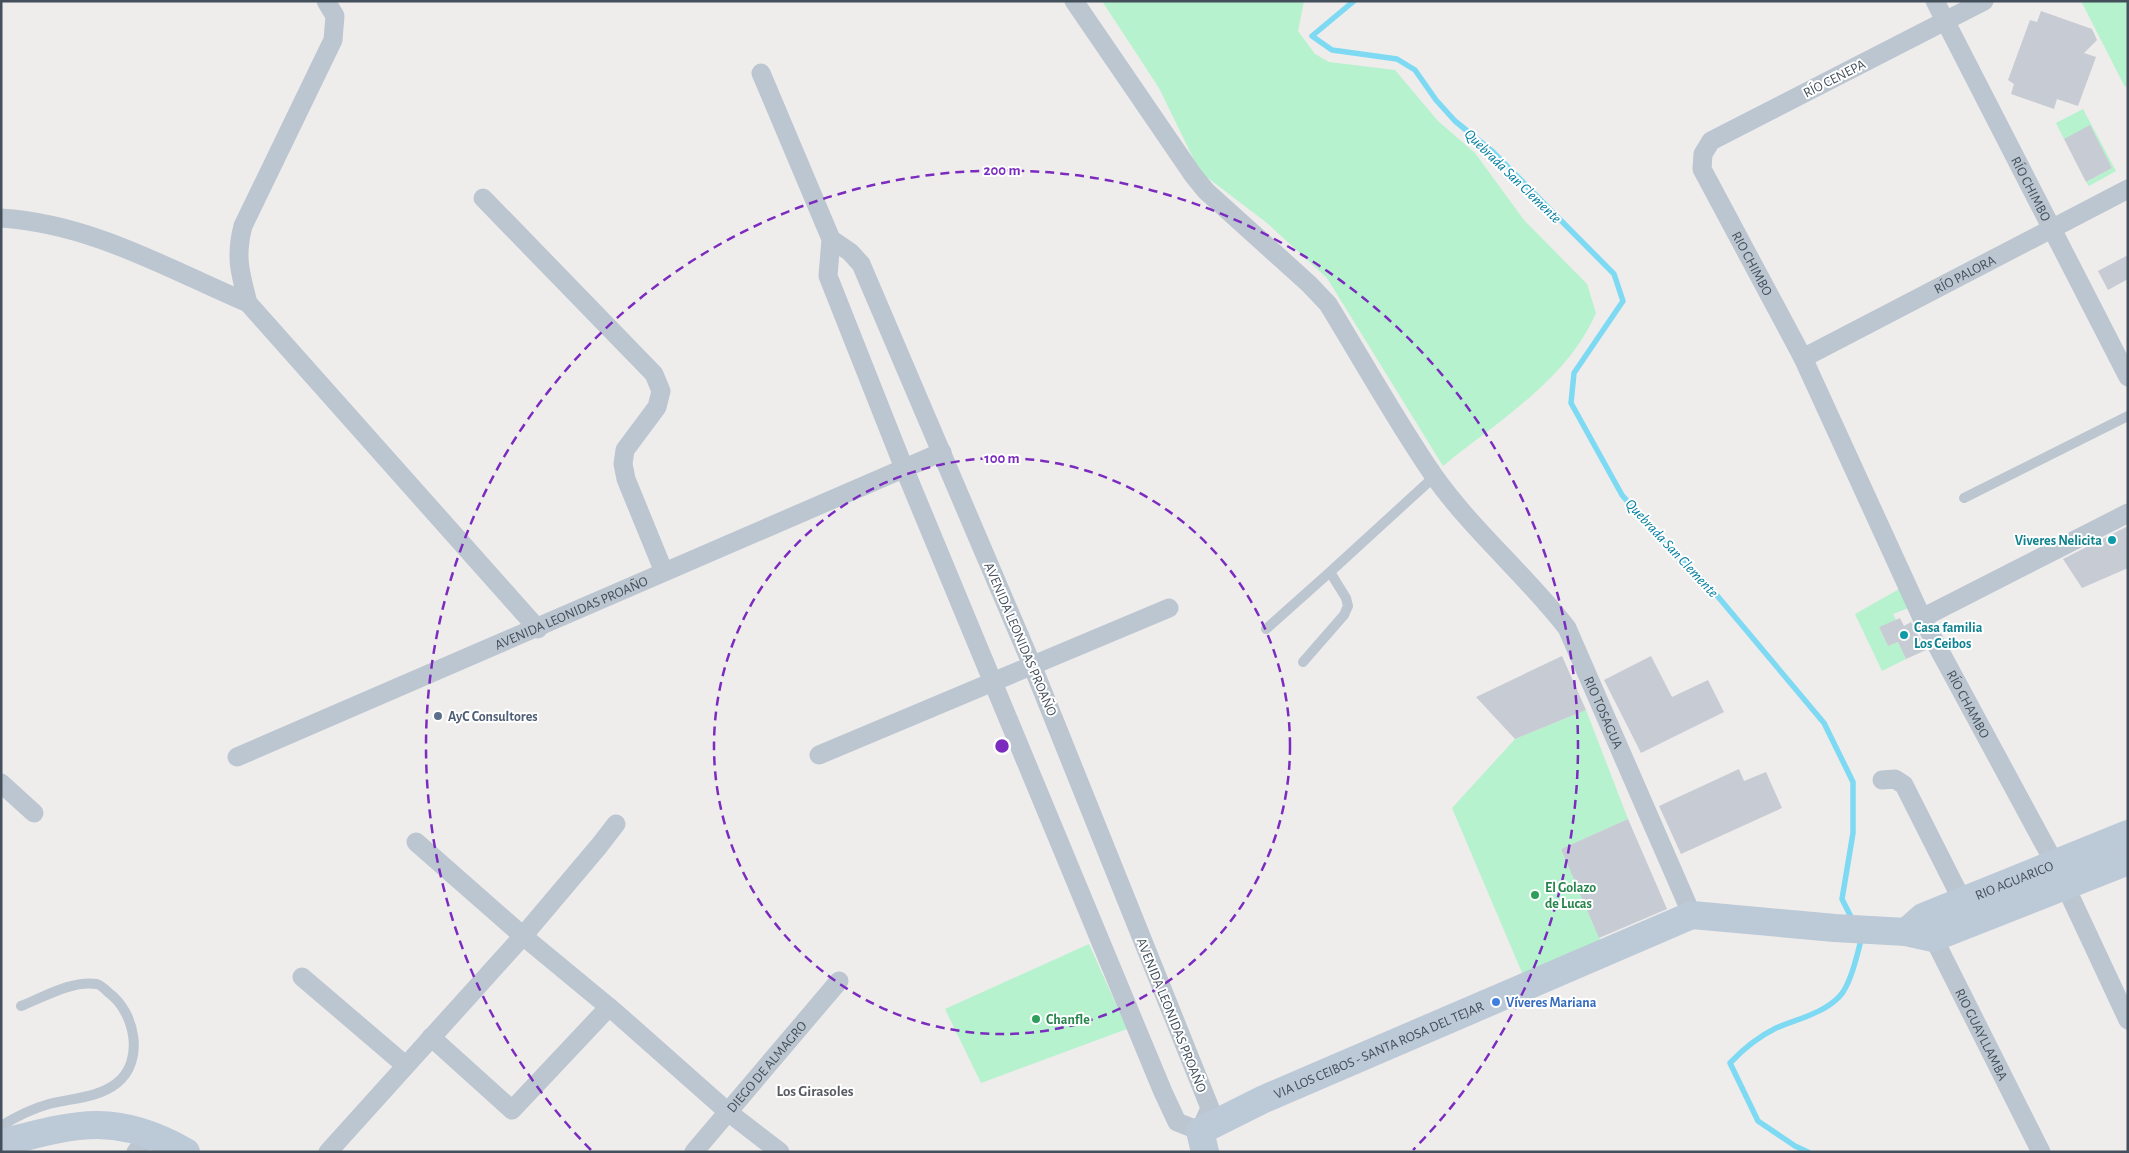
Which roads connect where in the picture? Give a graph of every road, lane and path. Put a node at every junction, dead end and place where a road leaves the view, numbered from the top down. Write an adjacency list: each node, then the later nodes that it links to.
1 (326, 1): 13 (street)
2 (1074, 1): 19 (street, RIO TOSAGUA)
3 (1935, 1): 5 (street, RÍO CHIMBO)
4 (1984, 1): 5 (street, RÍO CENEPA)
5 (1945, 20): 7 (street, RÍO CENEPA); 11 (street, RÍO CHIMBO)
6 (761, 73): 12 (street)
7 (1702, 169): 14 (street, RIO CHIMBO)
8 (2128, 189): 11 (street, RÍO PALORA)
9 (483, 198): 22 (street)
10 (1, 218): 13 (street)
11 (2052, 228): 14 (street, RÍO PALORA); 15 (street, RÍO CHIMBO)
12 (831, 239): 17 (street); 18 (street)
13 (248, 303): 26 (street)
14 (1803, 358): 25 (street, RÍO CHAMBO)
15 (2128, 376)
16 (2128, 416): 20 (lane)
17 (942, 452): 18 (street, AVENIDA LEONIDAS PROAÑO); 29 (street, AVENIDA LEONIDAS PROAÑO)
18 (904, 468): 22 (street, AVENIDA LEONIDAS PROAÑO); 30 (street)
19 (1435, 476): 23 (lane); 42 (street, RIO TOSAGUA)
20 (1964, 498)
21 (2128, 513): 25 (street)
22 (664, 572): 26 (street, AVENIDA LEONIDAS PROAÑO)
23 (1330, 572): 27 (lane); 28 (lane)
24 (1169, 608): 29 (street)
25 (1922, 618): 40 (street, RÍO CHAMBO)
26 (538, 629): 32 (street, AVENIDA LEONIDAS PROAÑO)
27 (1266, 629)
28 (1303, 662)
29 (1032, 665): 30 (street); 54 (street, AVENIDA LEONIDAS PROAÑO)
30 (994, 681): 31 (street); 54 (street)
31 (819, 755)
32 (236, 757)
33 (1882, 780): 41 (street)
34 (1, 783): 35 (street)
35 (34, 813)
36 (616, 824): 44 (street)
37 (2128, 834): 40 (main road, RIO AGUARICO)
38 (416, 842): 44 (street)
39 (2128, 862): 40 (main road, RIO AGUARICO)
40 (2060, 875): 41 (main road, RIO AGUARICO); 49 (street, RÍO CHAMBO)
41 (1967, 912): 43 (main road, RIO AGUARICO)
42 (1692, 915): 43 (main road, VIA LOS CEIBOS - SANTA ROSA DEL TEJAR); 54 (main road, VIA LOS CEIBOS - SANTA ROSA DEL TEJAR)
43 (1914, 930): 61 (street, RIO GUAYLLAMBA)
44 (522, 936): 48 (street); 50 (street)
45 (302, 977): 51 (street)
46 (839, 980): 52 (street, DIEGO DE ALMAGRO)
47 (21, 1006): 53 (lane)
48 (609, 1007): 50 (street); 52 (street)
49 (2128, 1020)
50 (431, 1037): 51 (street)
51 (404, 1066): 58 (street)
52 (728, 1112): 59 (street, DIEGO DE ALMAGRO); 60 (street)
53 (1, 1126)
54 (1203, 1141)
55 (1, 1143): 56 (main road)
56 (143, 1143): 57 (main road)
57 (186, 1152)
58 (328, 1152)
59 (694, 1152)
60 (780, 1152)
61 (2041, 1152)

